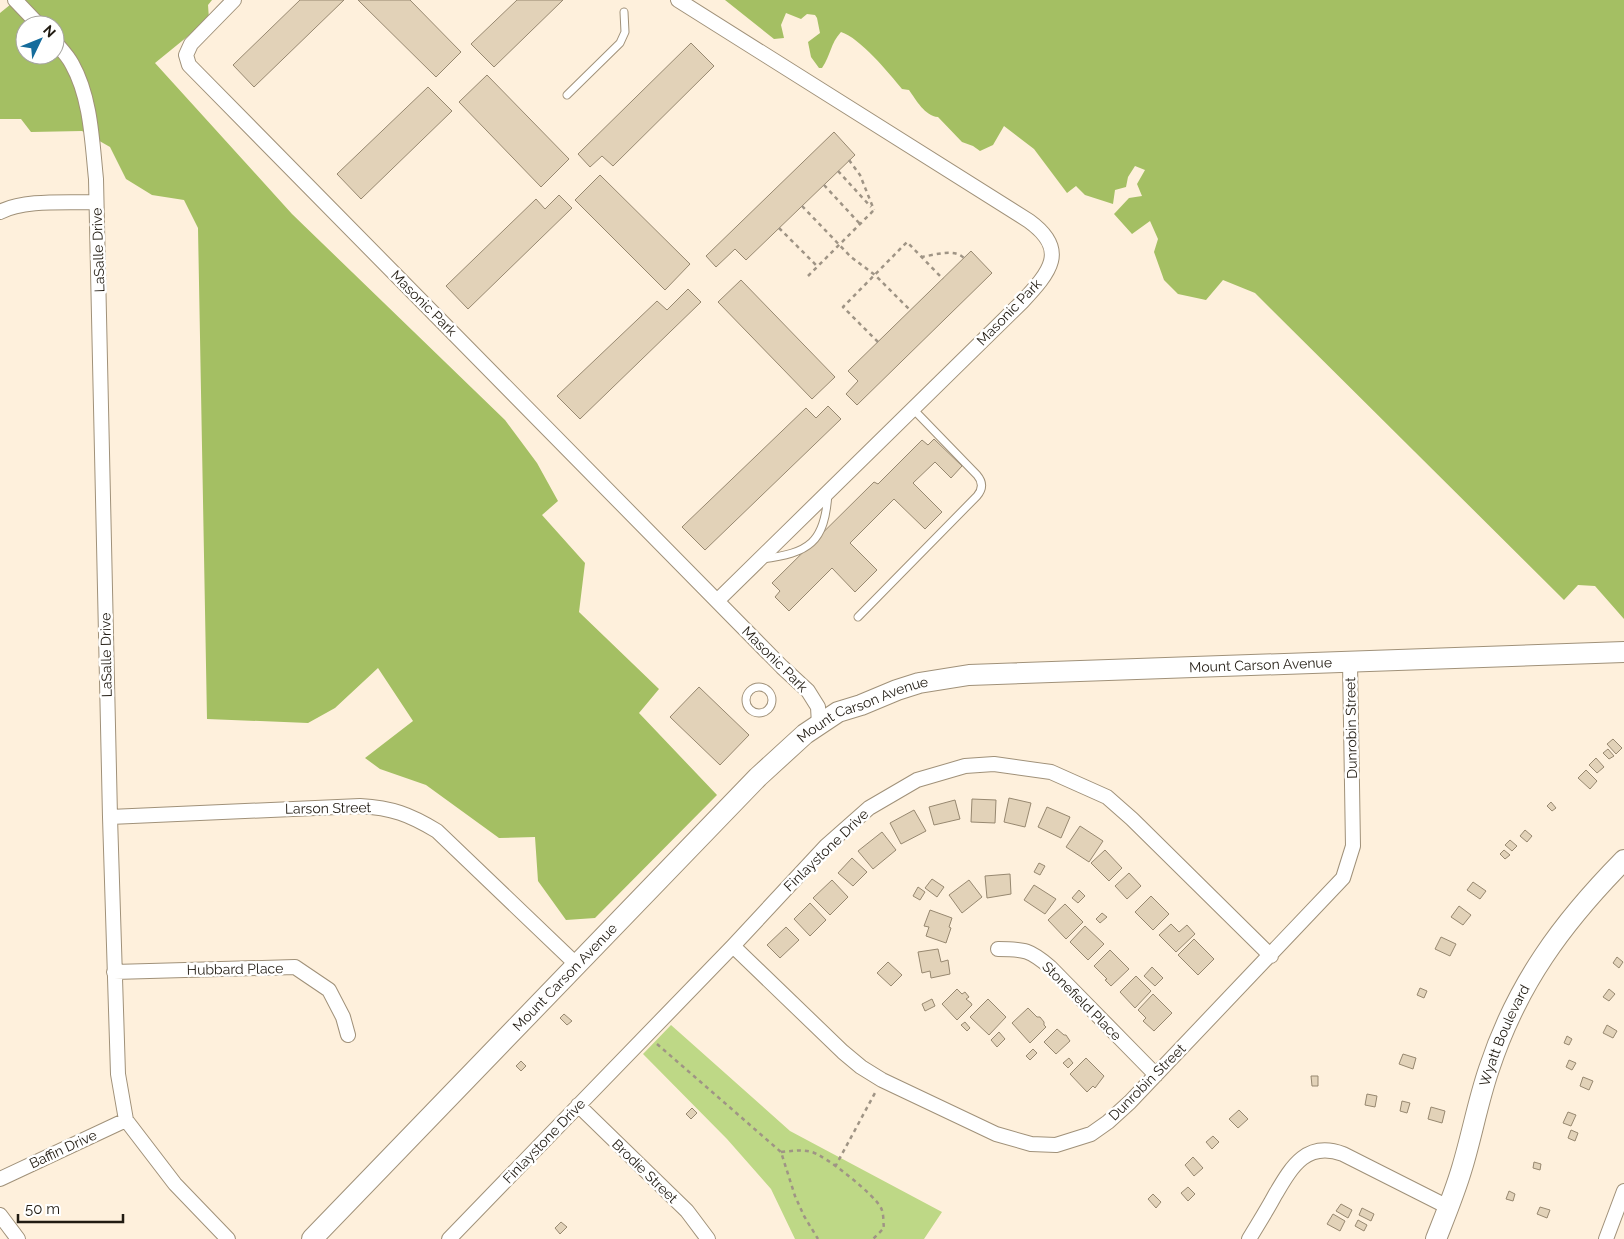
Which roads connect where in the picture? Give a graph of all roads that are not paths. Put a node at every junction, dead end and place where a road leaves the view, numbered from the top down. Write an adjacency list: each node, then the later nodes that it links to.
1 (15, 0): 5 (street)
2 (234, 0): 13 (street, Masonic Park)
3 (678, 0): 10 (street, Masonic Park)
4 (624, 12): 7 (lane)
5 (29, 15)
6 (65, 54): 8 (street, LaSalle Drive)
7 (567, 95)
8 (96, 202): 9 (street); 18 (street, LaSalle Drive)
9 (0, 212)
10 (913, 408): 11 (street, Masonic Park); 14 (lane)
11 (828, 492): 12 (street, Masonic Park); 12 (lane)
12 (759, 559): 13 (street, Masonic Park)
13 (717, 600): 17 (street, Masonic Park)
14 (858, 617)
15 (1624, 652): 16 (main road, Mount Carson Avenue)
16 (1350, 662): 17 (main road, Mount Carson Avenue); 22 (street, Dunrobin Street)
17 (820, 724): 23 (main road, Mount Carson Avenue)
18 (110, 817): 23 (street, Larson Street); 24 (street, LaSalle Drive)
19 (1624, 860): 31 (main road, Wyatt Boulevard)
20 (733, 946): 22 (street, Finlaystone Drive); 26 (street, Dunrobin Street); 27 (street, Finlaystone Drive)
21 (998, 949): 26 (street, Stonefield Place)
22 (1270, 956): 26 (street, Dunrobin Street)
23 (577, 965): 35 (main road, Mount Carson Avenue)
24 (114, 972): 25 (street, Hubbard Place); 28 (street, LaSalle Drive)
25 (348, 1035)
26 (1156, 1075)
27 (578, 1105): 36 (street, Finlaystone Drive); 37 (street, Brodie Street)
28 (126, 1120): 29 (street, Baffin Drive); 34 (street, LaSalle Drive)
29 (0, 1179)
30 (1624, 1191): 40 (street)
31 (1448, 1207): 38 (street); 39 (main road, Wyatt Boulevard)
32 (0, 1215): 33 (street)
33 (18, 1239)
34 (228, 1239)
35 (312, 1239)
36 (449, 1239)
37 (708, 1239)
38 (1249, 1239)
39 (1436, 1239)
40 (1606, 1239)

